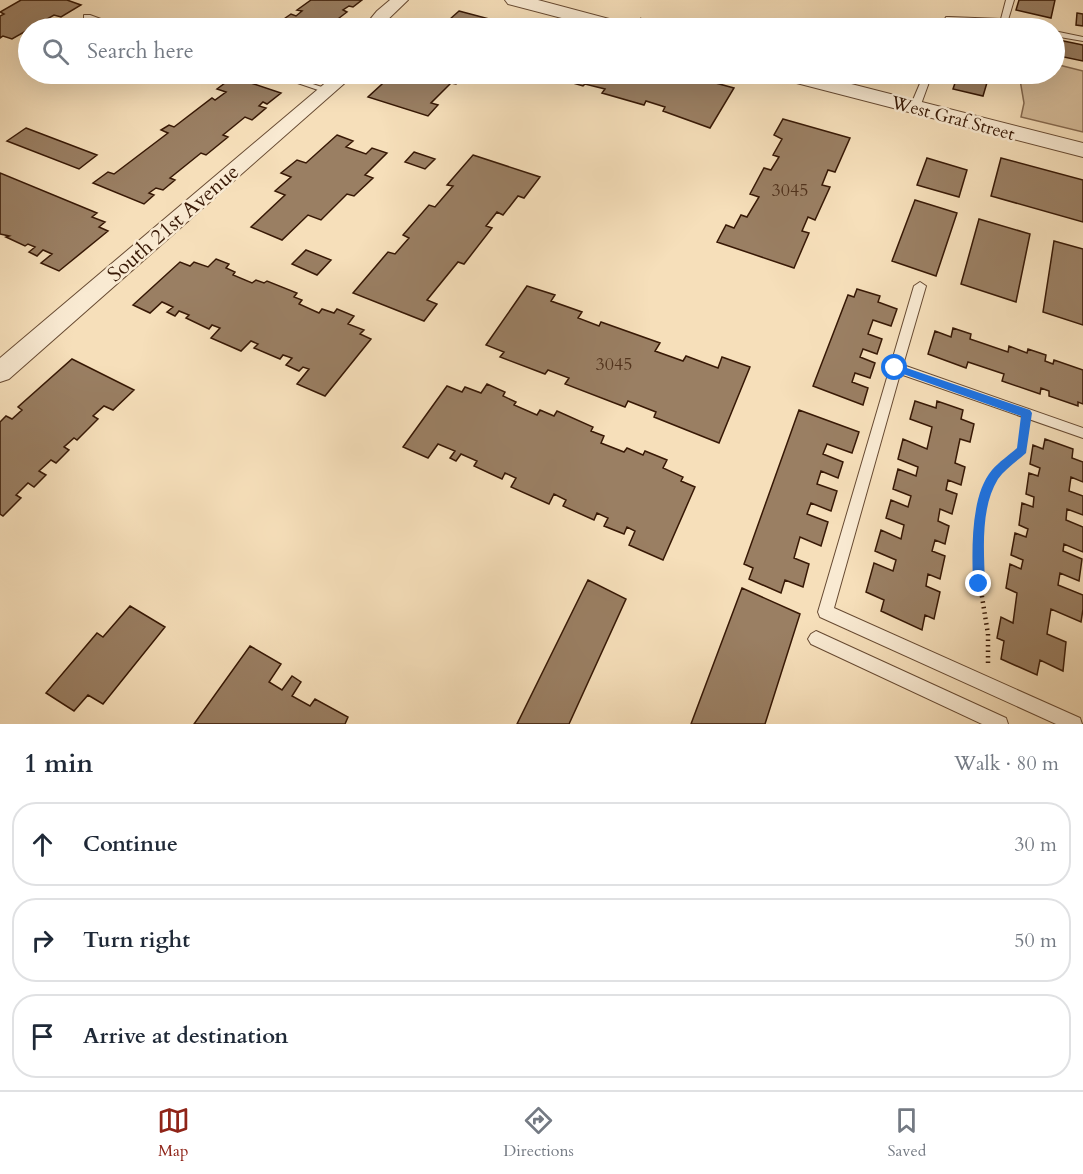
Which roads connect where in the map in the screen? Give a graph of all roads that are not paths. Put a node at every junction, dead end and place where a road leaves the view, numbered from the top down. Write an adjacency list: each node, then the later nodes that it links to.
1 (400, 0): 6 (street)
2 (515, 0): 7 (street)
3 (1010, 0): 8 (lane)
4 (87, 17): 5 (lane)
5 (90, 18)
6 (380, 18)
7 (583, 18)
8 (1005, 18)
9 (1065, 35): 10 (lane)
10 (1083, 39)
11 (308, 84): 15 (lane)
12 (334, 84): 15 (street, South 21st Avenue)
13 (827, 84): 16 (street, West Graf Street)
14 (924, 84): 16 (lane)
15 (327, 90): 20 (street, South 21st Avenue)
16 (915, 107): 17 (street, West Graf Street)
17 (1083, 150)
18 (920, 286): 19 (lane)
19 (895, 368): 21 (lane); 24 (lane)
20 (0, 372)
21 (1083, 433)
22 (816, 639): 23 (lane)
23 (1000, 724)
24 (1074, 724)

